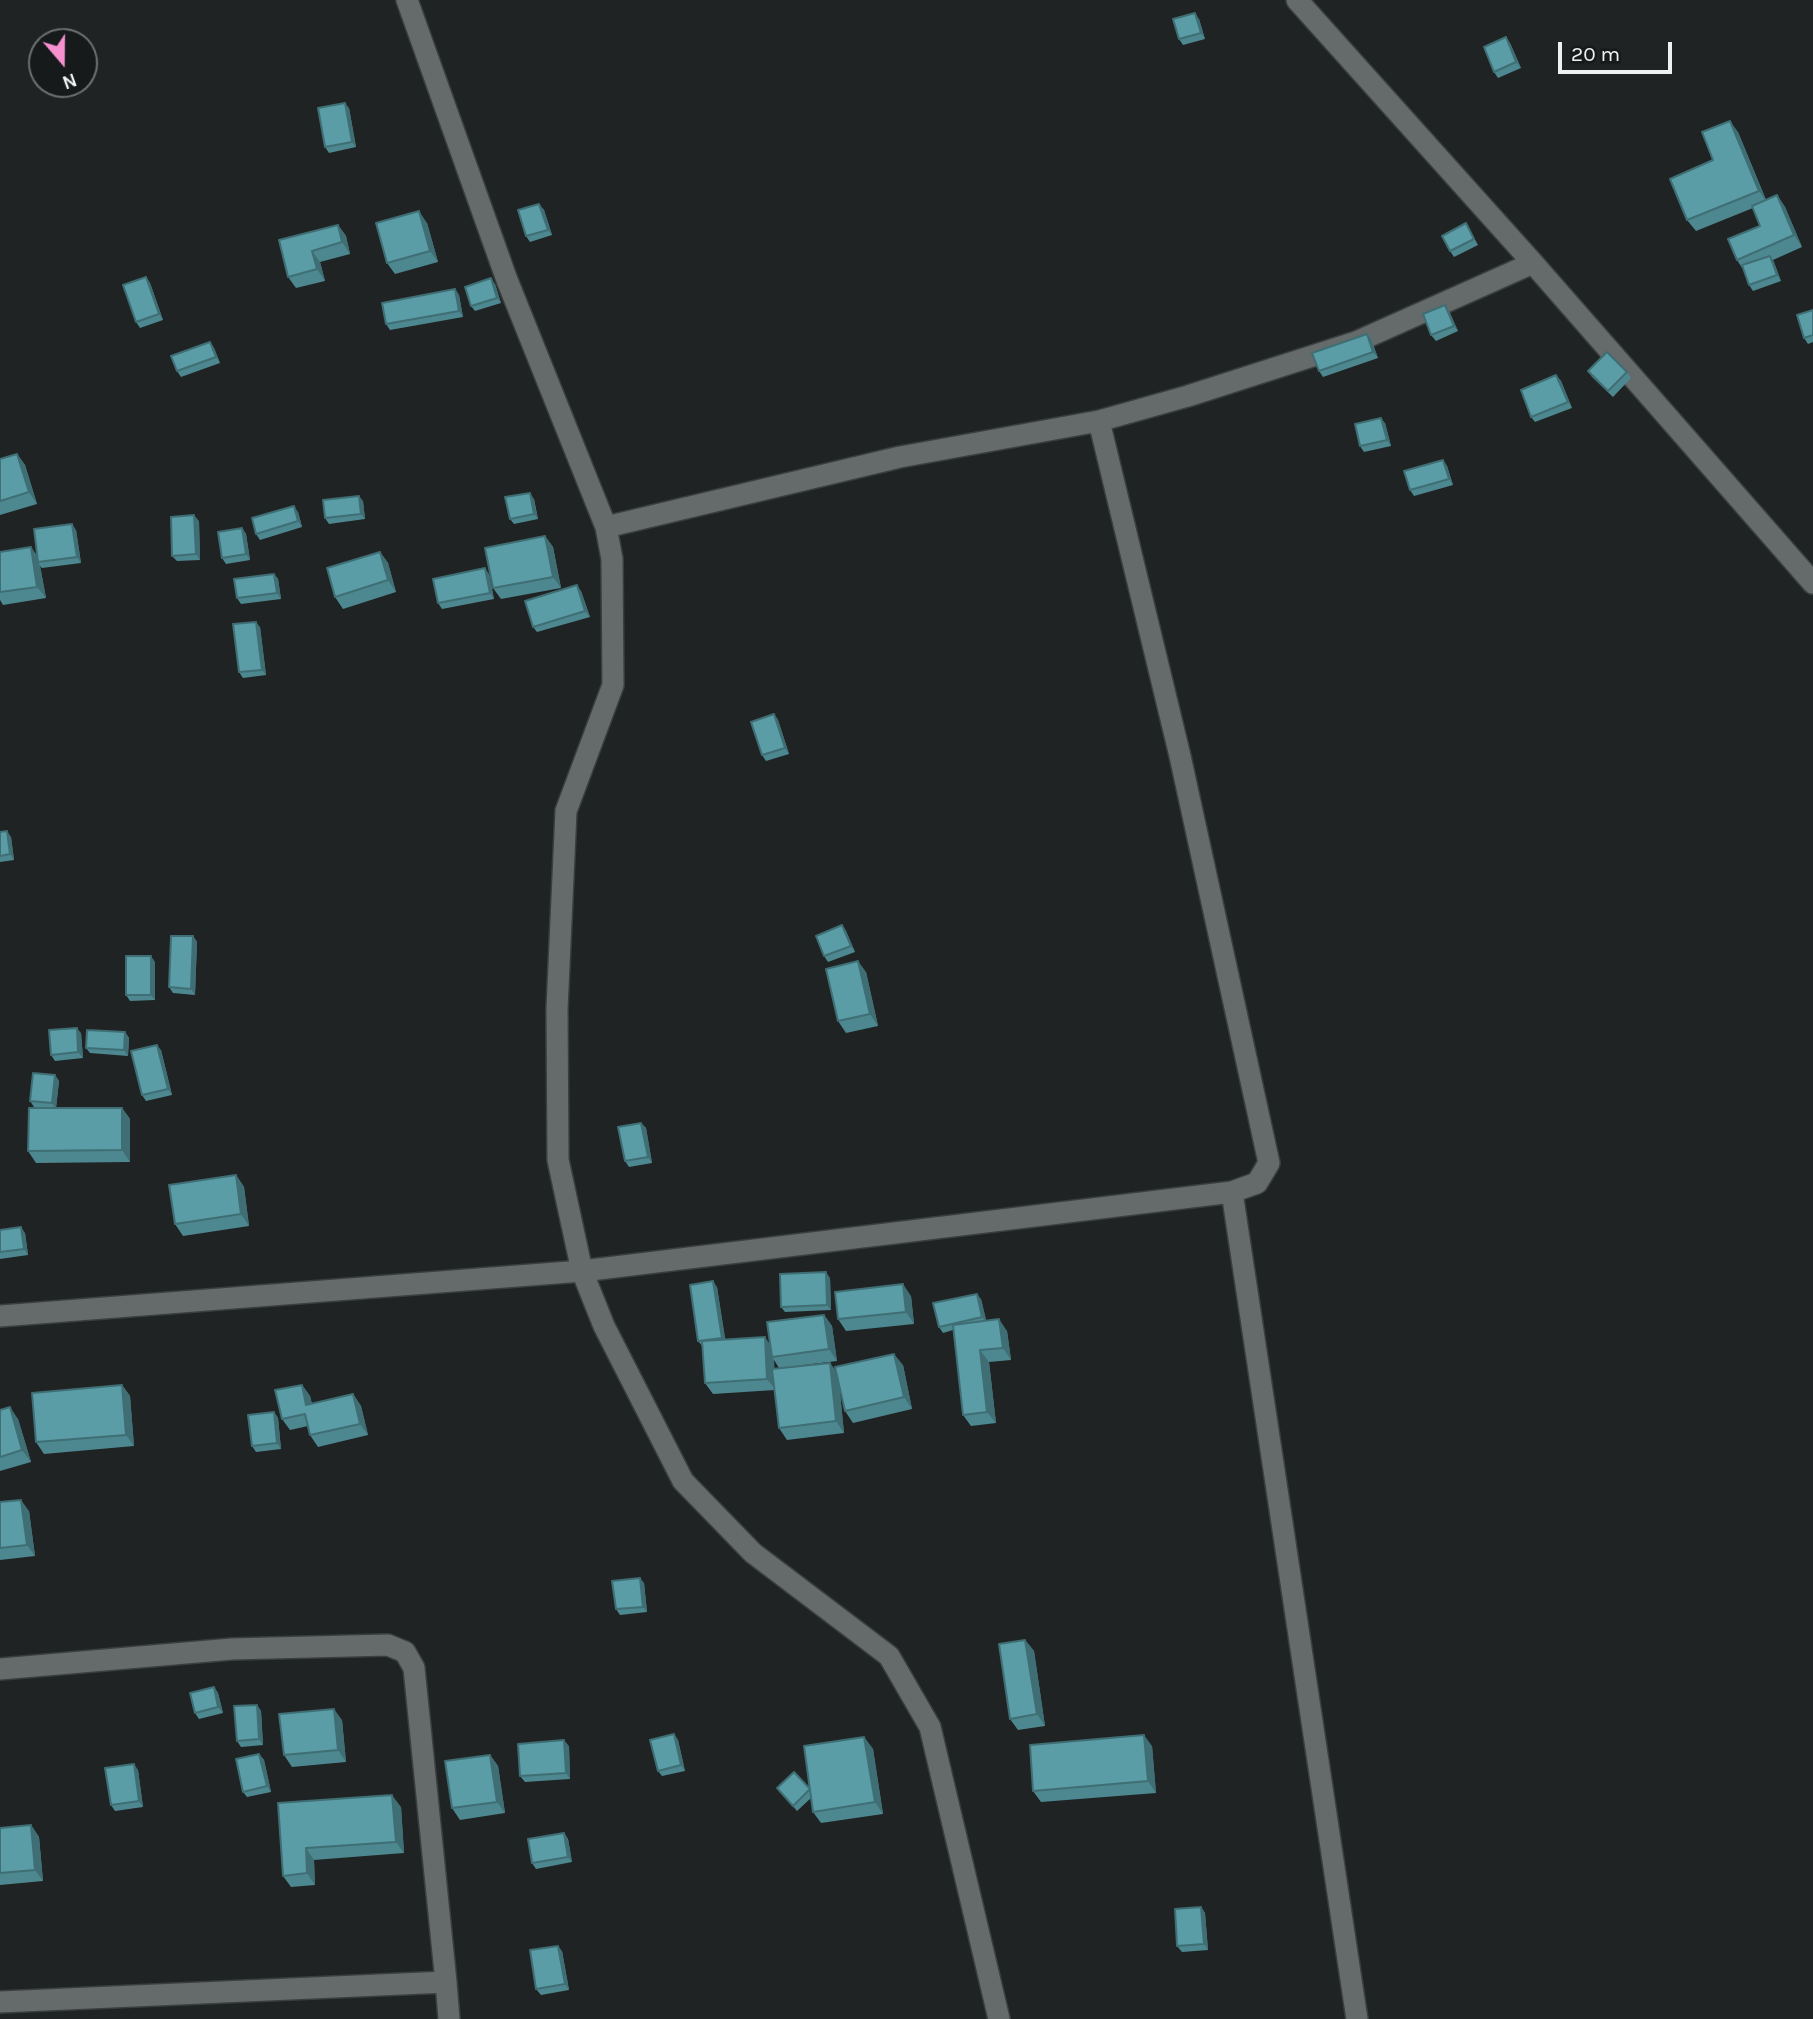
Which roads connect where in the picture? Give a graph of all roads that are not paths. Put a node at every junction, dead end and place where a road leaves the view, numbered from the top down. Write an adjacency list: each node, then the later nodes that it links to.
1 (407, 0): 5 (street)
2 (1297, 0): 3 (street)
3 (1533, 262): 4 (street); 6 (street)
4 (1099, 421): 5 (street); 7 (street)
5 (606, 527): 8 (street)
6 (1813, 583)
7 (1232, 1192): 8 (street); 15 (street)
8 (582, 1270): 9 (street); 14 (street)
9 (0, 1316)
10 (0, 1669): 11 (street)
11 (446, 1982): 12 (street); 13 (street)
12 (0, 2002)
13 (449, 2019)
14 (999, 2019)
15 (1357, 2019)

